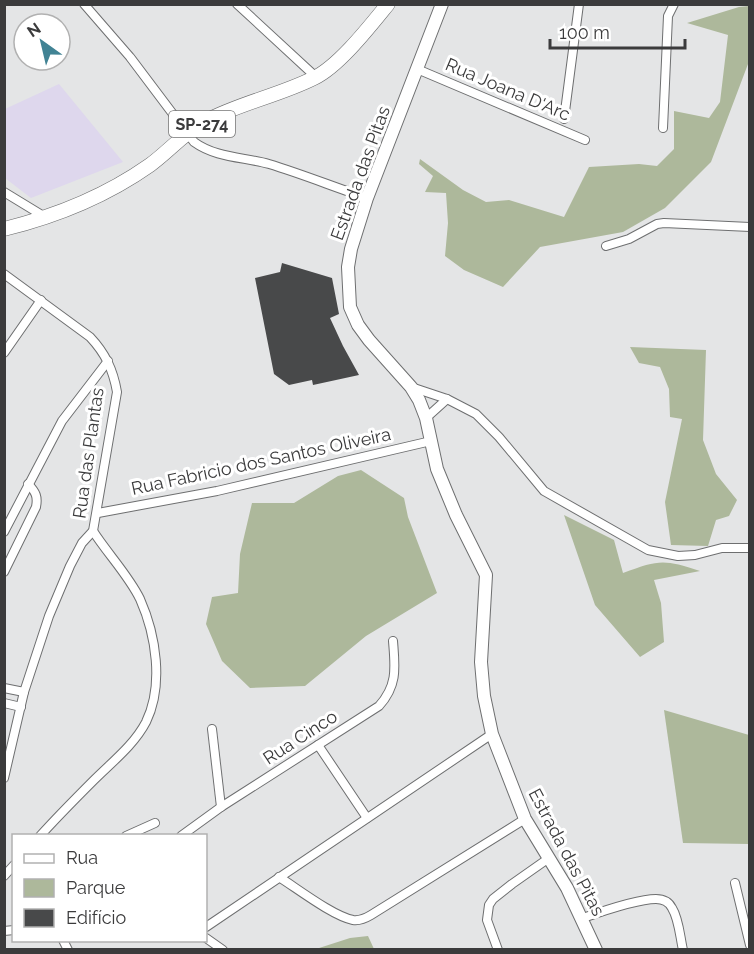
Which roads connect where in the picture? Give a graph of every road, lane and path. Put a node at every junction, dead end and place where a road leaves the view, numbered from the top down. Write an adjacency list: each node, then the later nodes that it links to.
1 (84, 4): 11 (street)
2 (237, 4): 8 (street)
3 (388, 4): 8 (main road, SP-274)
4 (442, 4): 7 (street, Estrada das Pitas)
5 (579, 4): 9 (street)
6 (674, 4): 10 (street)
7 (417, 69): 12 (street, Rua Joana D'Arc); 14 (street, Estrada das Pitas)
8 (316, 77): 11 (main road, SP-274)
9 (564, 119)
10 (663, 128)
11 (188, 133): 14 (street); 15 (main road, SP-274)
12 (585, 140)
13 (6, 194): 15 (street)
14 (367, 198): 23 (street, Estrada das Pitas)
15 (47, 218): 17 (main road, SP-274)
16 (750, 227): 18 (street)
17 (4, 229)
18 (606, 246)
19 (4, 274): 20 (street, Rua das Plantas)
20 (41, 300): 21 (street); 22 (street, Rua das Plantas)
21 (4, 353)
22 (108, 361): 27 (street); 28 (street, Rua das Plantas)
23 (411, 387): 24 (street); 25 (street, Estrada das Pitas)
24 (447, 399): 25 (street); 31 (street)
25 (426, 418): 26 (street, Estrada das Pitas)
26 (431, 441): 28 (street, Rua Fabricio dos Santos Oliveira); 39 (street, Estrada das Pitas)
27 (28, 484): 30 (street); 32 (street)
28 (98, 513): 29 (street, Rua das Plantas)
29 (93, 531): 35 (street, Rua das Plantas); 46 (street)
30 (4, 532)
31 (750, 548)
32 (4, 572)
33 (393, 641): 40 (street, Rua Cinco)
34 (4, 688): 35 (street)
35 (24, 692): 37 (street, Rua das Plantas)
36 (4, 703): 37 (street)
37 (21, 707): 41 (street, Rua das Plantas)
38 (212, 729): 42 (street)
39 (492, 734): 43 (street); 44 (street, Estrada das Pitas)
40 (318, 745): 42 (street, Rua Cinco); 43 (street)
41 (4, 778)
42 (221, 807): 48 (street, Rua Cinco)
43 (367, 818): 50 (street)
44 (525, 819): 49 (street, Estrada das Pitas); 50 (street)
45 (155, 823): 47 (street)
46 (42, 834)
47 (130, 834)
48 (184, 834)
49 (549, 858): 52 (street, Estrada das Pitas); 57 (street)
50 (279, 877): 53 (street)
51 (735, 884): 55 (street)
52 (583, 918): 58 (street, Estrada das Pitas); 59 (street)
53 (207, 926)
54 (207, 939): 56 (street)
55 (750, 945)
56 (223, 950)
57 (498, 950)
58 (596, 950)
59 (682, 950)

